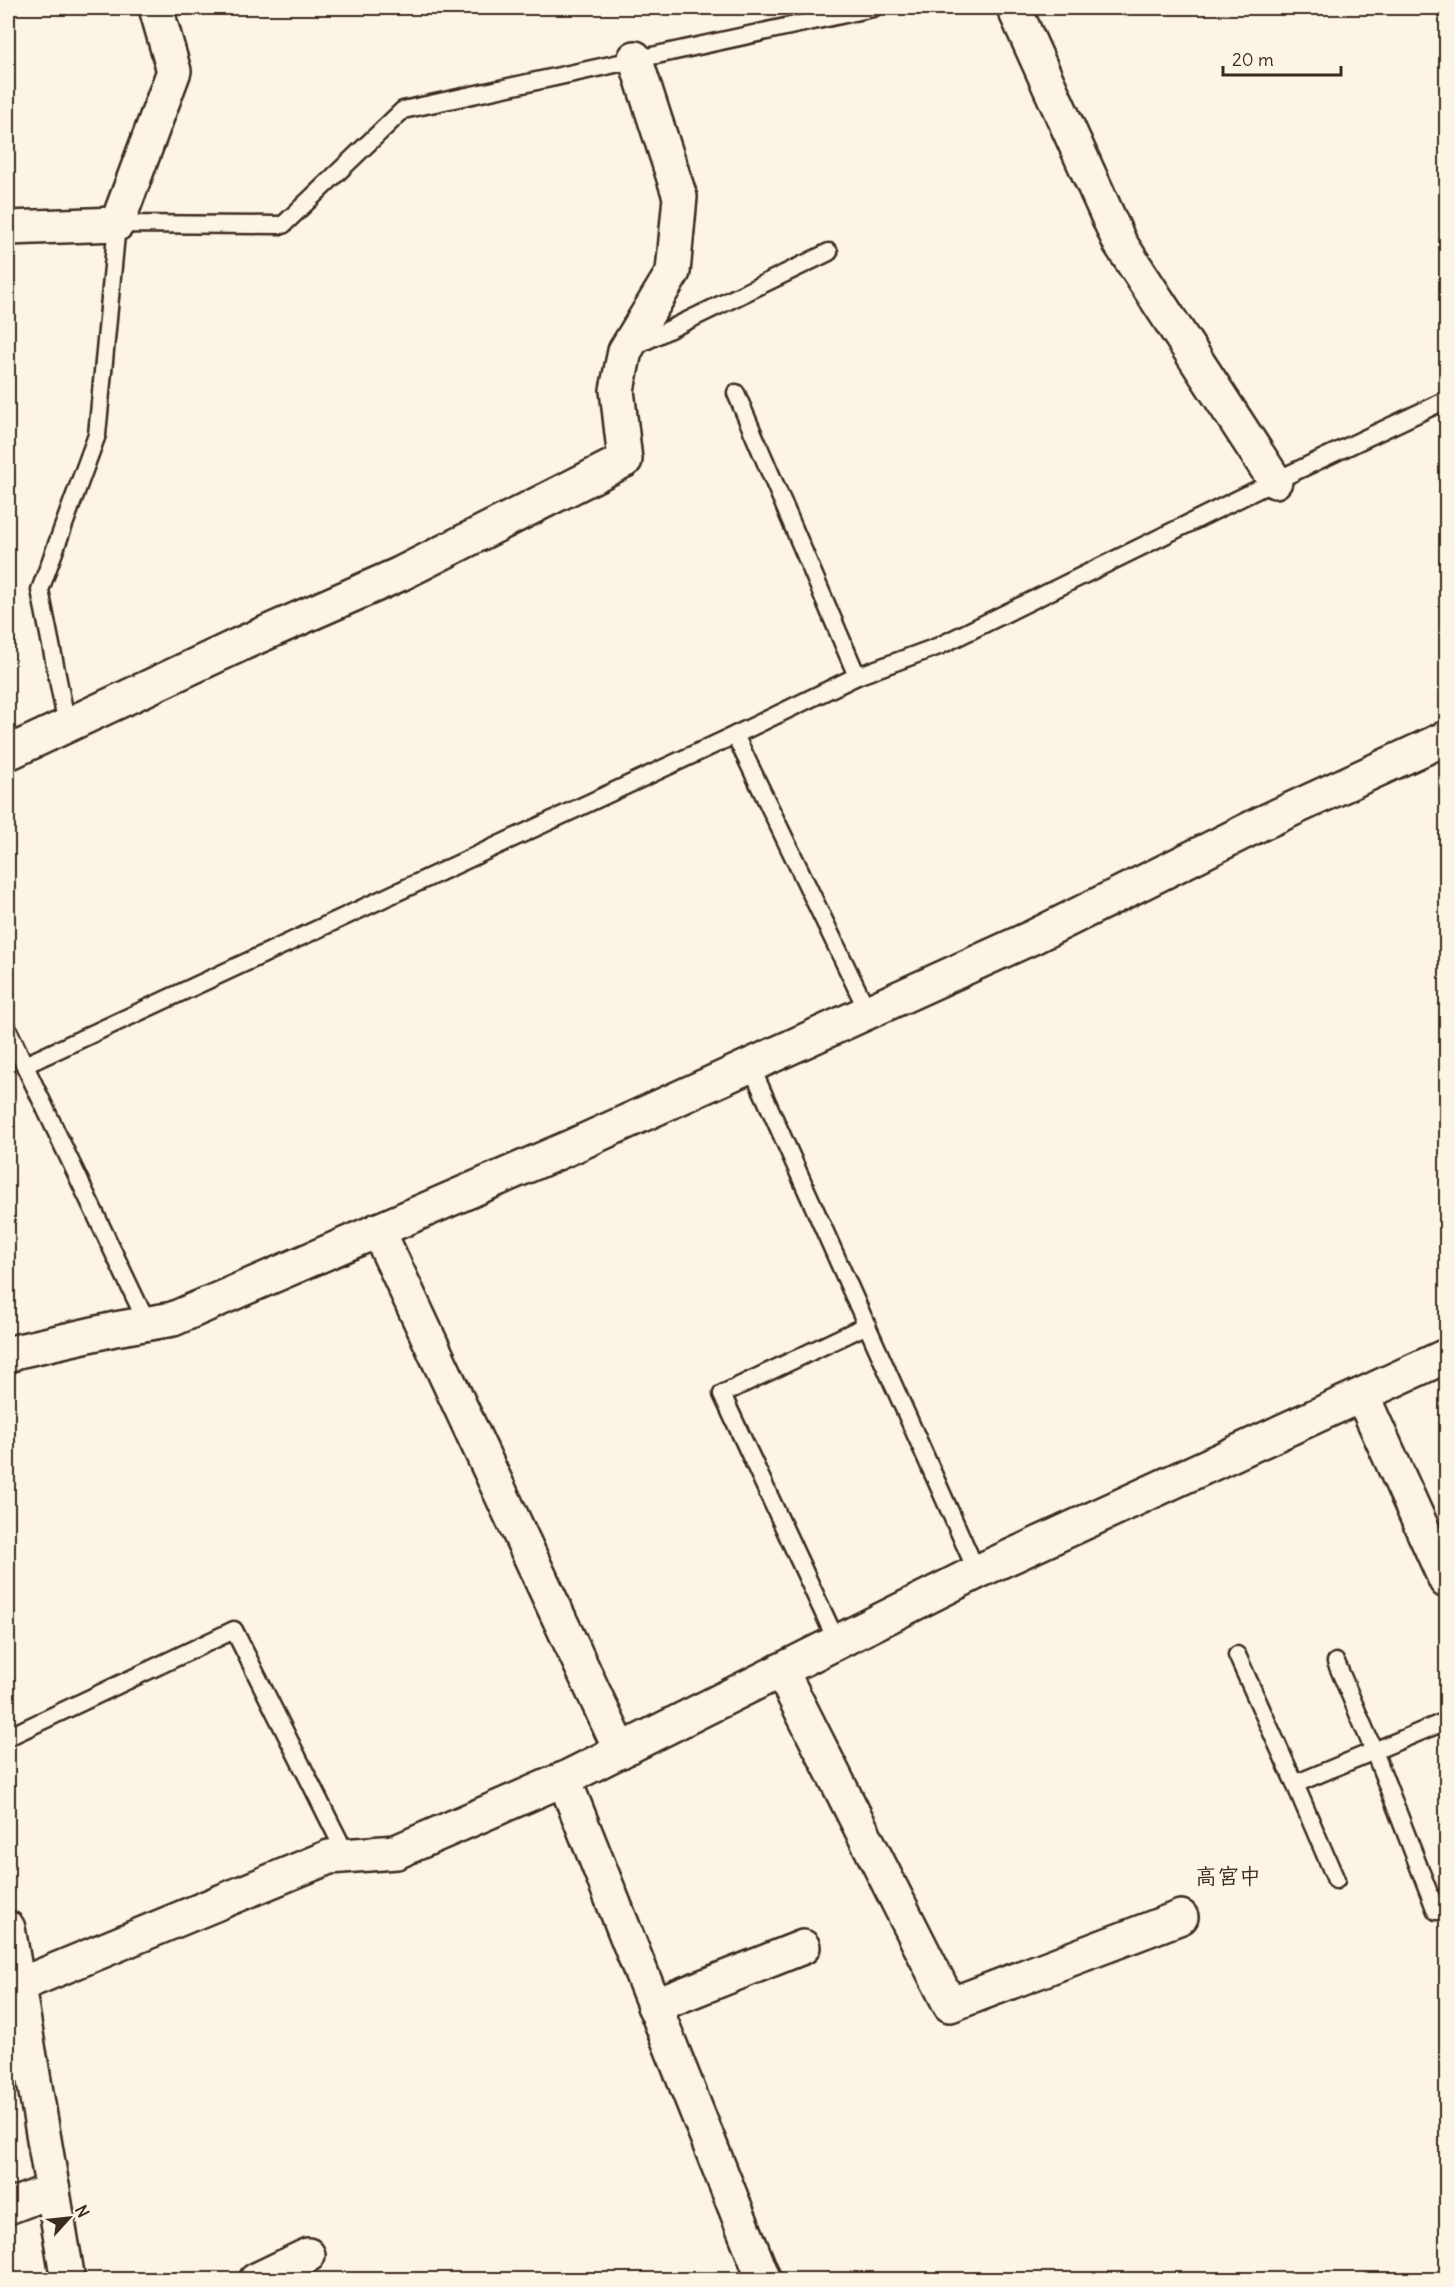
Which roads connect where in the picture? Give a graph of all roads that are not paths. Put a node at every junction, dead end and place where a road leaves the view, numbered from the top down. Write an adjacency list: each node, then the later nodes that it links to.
1 (156, 8): 5 (street)
2 (873, 8): 4 (lane)
3 (1014, 8): 11 (street)
4 (635, 58): 5 (lane); 8 (street)
5 (117, 224): 6 (street); 13 (lane)
6 (8, 228)
7 (829, 252): 8 (lane)
8 (625, 351): 13 (street)
9 (736, 393): 12 (lane)
10 (1446, 400): 11 (lane)
11 (1275, 481): 12 (lane)
12 (857, 676): 14 (lane)
13 (67, 725): 16 (street)
14 (735, 735): 17 (lane); 20 (lane)
15 (1446, 738): 17 (street)
16 (8, 753)
17 (868, 1012): 19 (street)
18 (8, 1030): 20 (lane)
19 (750, 1064): 21 (street); 23 (lane)
20 (25, 1065): 22 (lane)
21 (378, 1230): 22 (street); 35 (street)
22 (148, 1325): 24 (street)
23 (867, 1325): 27 (lane); 29 (lane)
24 (8, 1356)
25 (1446, 1356): 26 (street)
26 (1362, 1395): 27 (street); 28 (street)
27 (977, 1572): 29 (street)
28 (1446, 1581)
29 (837, 1642): 32 (street)
30 (1237, 1655): 38 (lane)
31 (1336, 1662): 36 (lane)
32 (781, 1670): 35 (street); 42 (street)
33 (1446, 1721): 36 (lane)
34 (8, 1737): 39 (lane)
35 (621, 1751): 37 (street)
36 (1374, 1751): 38 (lane); 41 (lane)
37 (564, 1779): 39 (street); 46 (street)
38 (1295, 1784): 40 (lane)
39 (346, 1856): 45 (street)
40 (1336, 1880)
41 (1436, 1911)
42 (1180, 1917)
43 (8, 1928): 45 (street)
44 (803, 1947): 46 (street)
45 (17, 1986): 47 (street)
46 (654, 2007): 52 (street)
47 (52, 2190): 48 (street); 50 (street)
48 (8, 2207)
49 (308, 2255): 51 (street)
50 (69, 2280)
51 (256, 2280)
52 (764, 2280)

